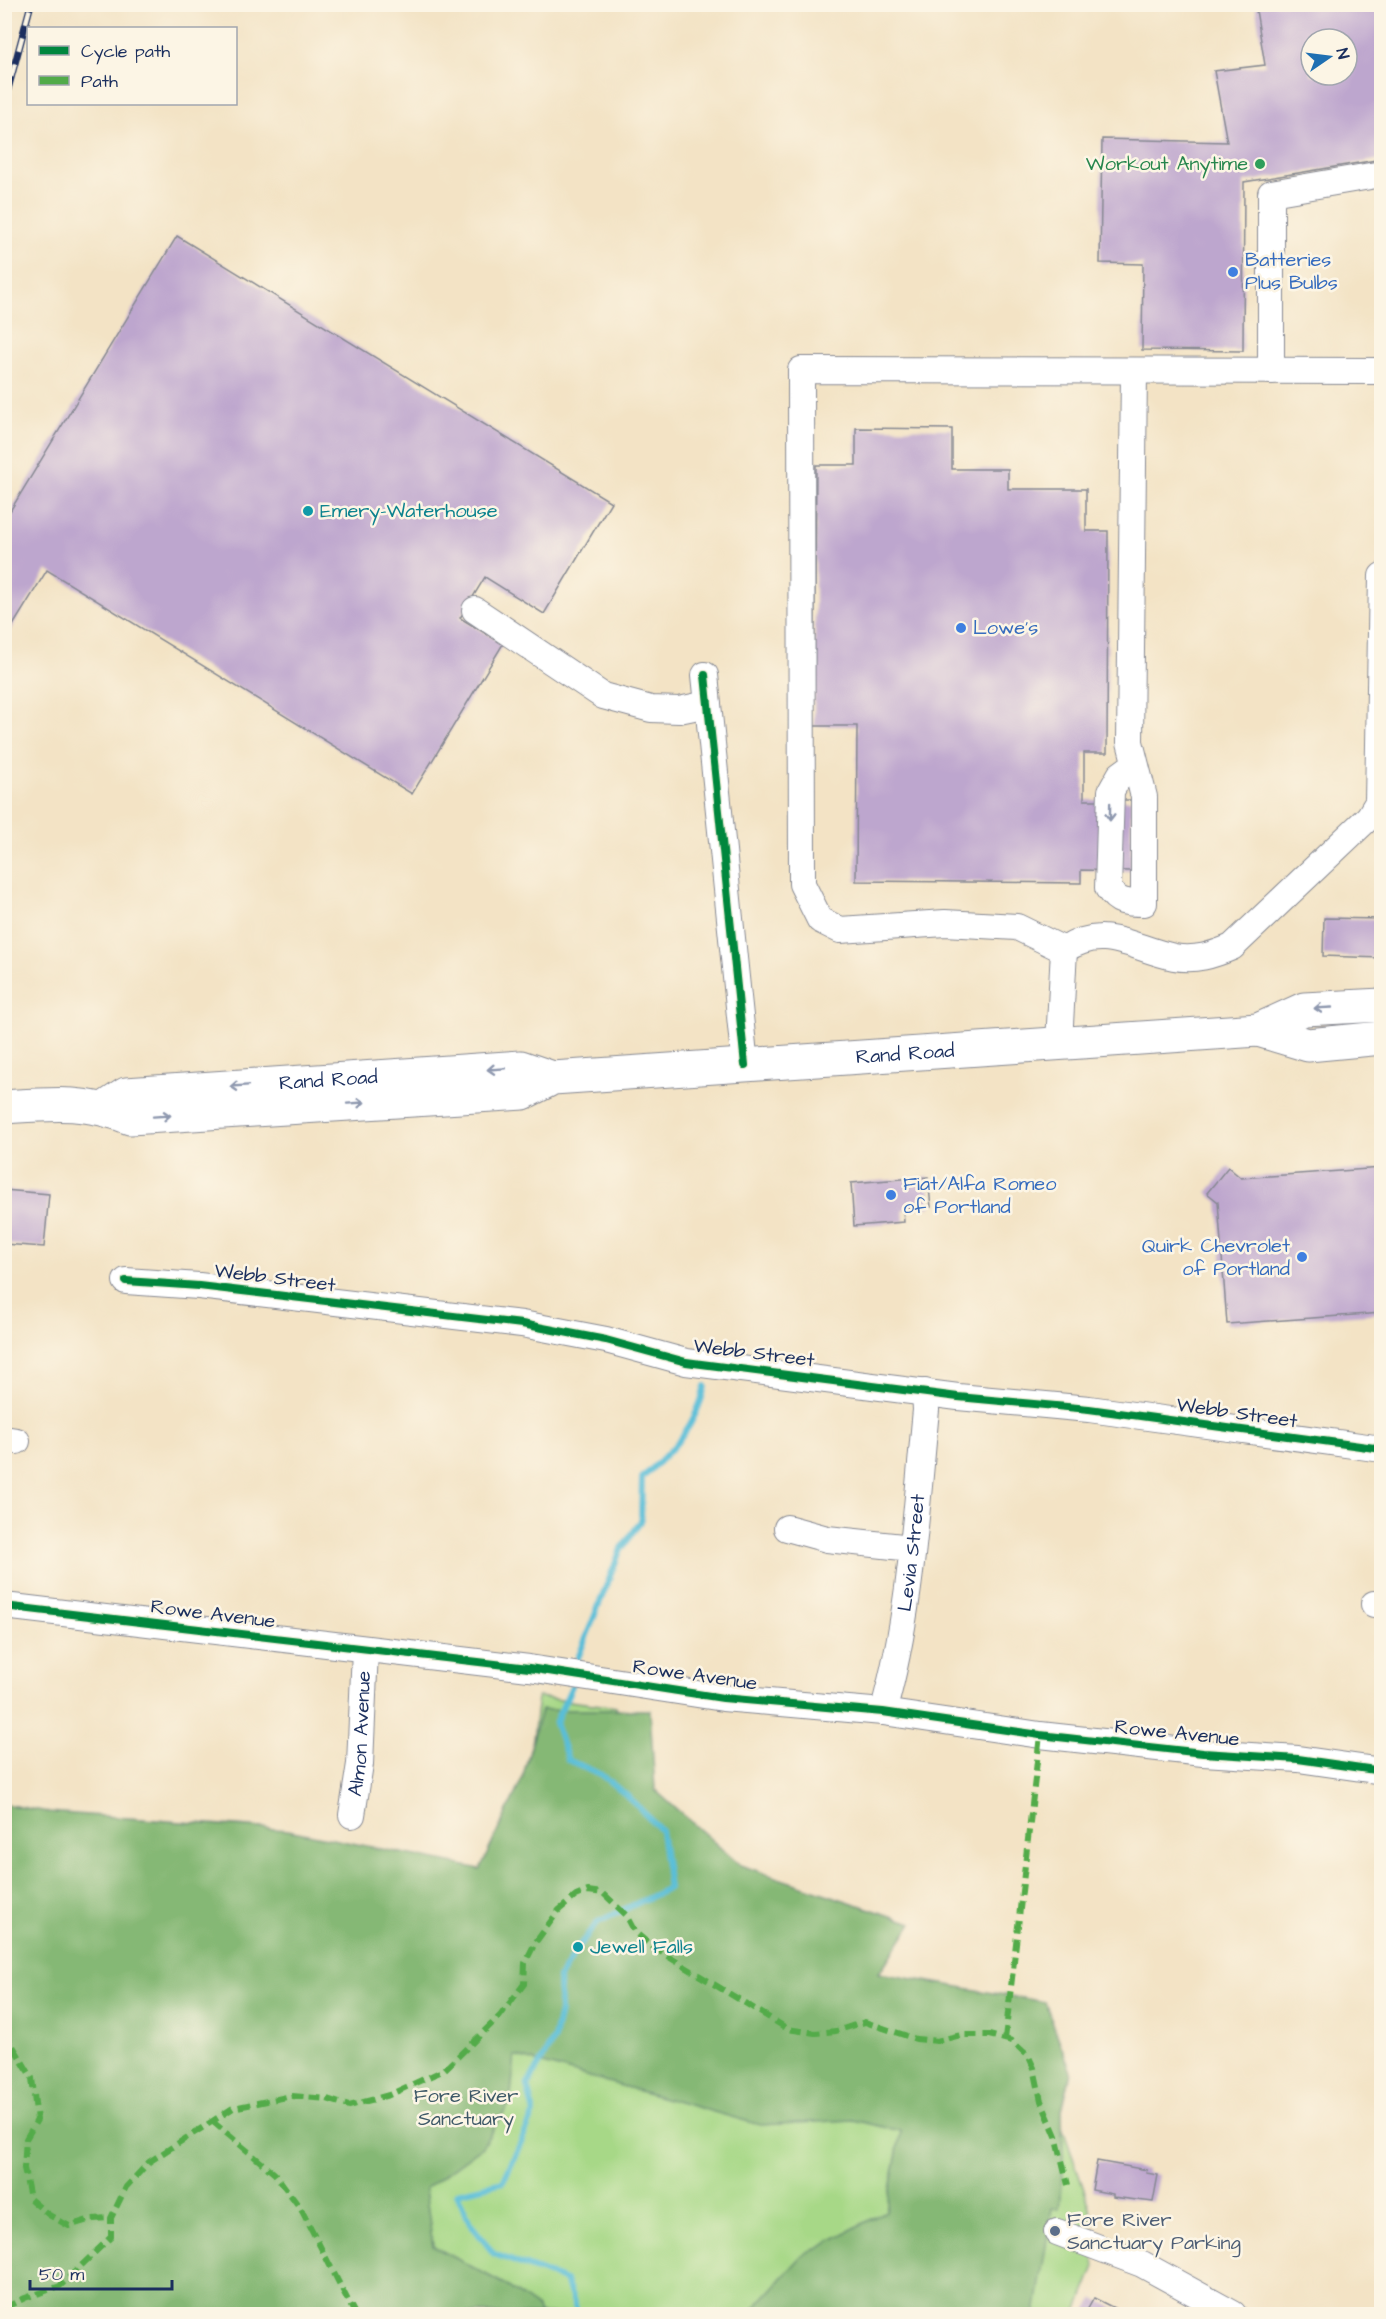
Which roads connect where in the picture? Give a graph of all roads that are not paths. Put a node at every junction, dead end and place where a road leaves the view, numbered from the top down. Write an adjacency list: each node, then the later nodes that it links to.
1 (1382, 174): 3 (street)
2 (1134, 371): 3 (street); 9 (street); 10 (street)
3 (1271, 371): 4 (street)
4 (1382, 371)
5 (1382, 576): 10 (street)
6 (475, 610): 8 (street)
7 (705, 675): 8 (street)
8 (708, 704): 15 (street)
9 (1136, 764): 9 (street, one-way to 9)
10 (1064, 950): 14 (street)
11 (1382, 1005): 12 (main road, Rand Road, one-way to 12)
12 (1258, 1030): 13 (main road, Rand Road); 14 (main road, Rand Road)
13 (1382, 1038)
14 (1059, 1043): 15 (main road, Rand Road)
15 (745, 1065): 16 (main road, Rand Road)
16 (4, 1107)
17 (126, 1281): 18 (street, Webb Street)
18 (925, 1392): 19 (street, Webb Street); 21 (street, Levia Street)
19 (1382, 1449)
20 (787, 1528): 21 (street)
21 (912, 1548): 24 (street, Levia Street)
22 (4, 1606): 23 (street, Rowe Avenue)
23 (365, 1650): 24 (street, Rowe Avenue); 26 (street, Almon Avenue)
24 (883, 1712): 25 (street, Rowe Avenue)
25 (1382, 1771)
26 (352, 1815)
27 (1057, 2232): 28 (street)
28 (1233, 2314)

